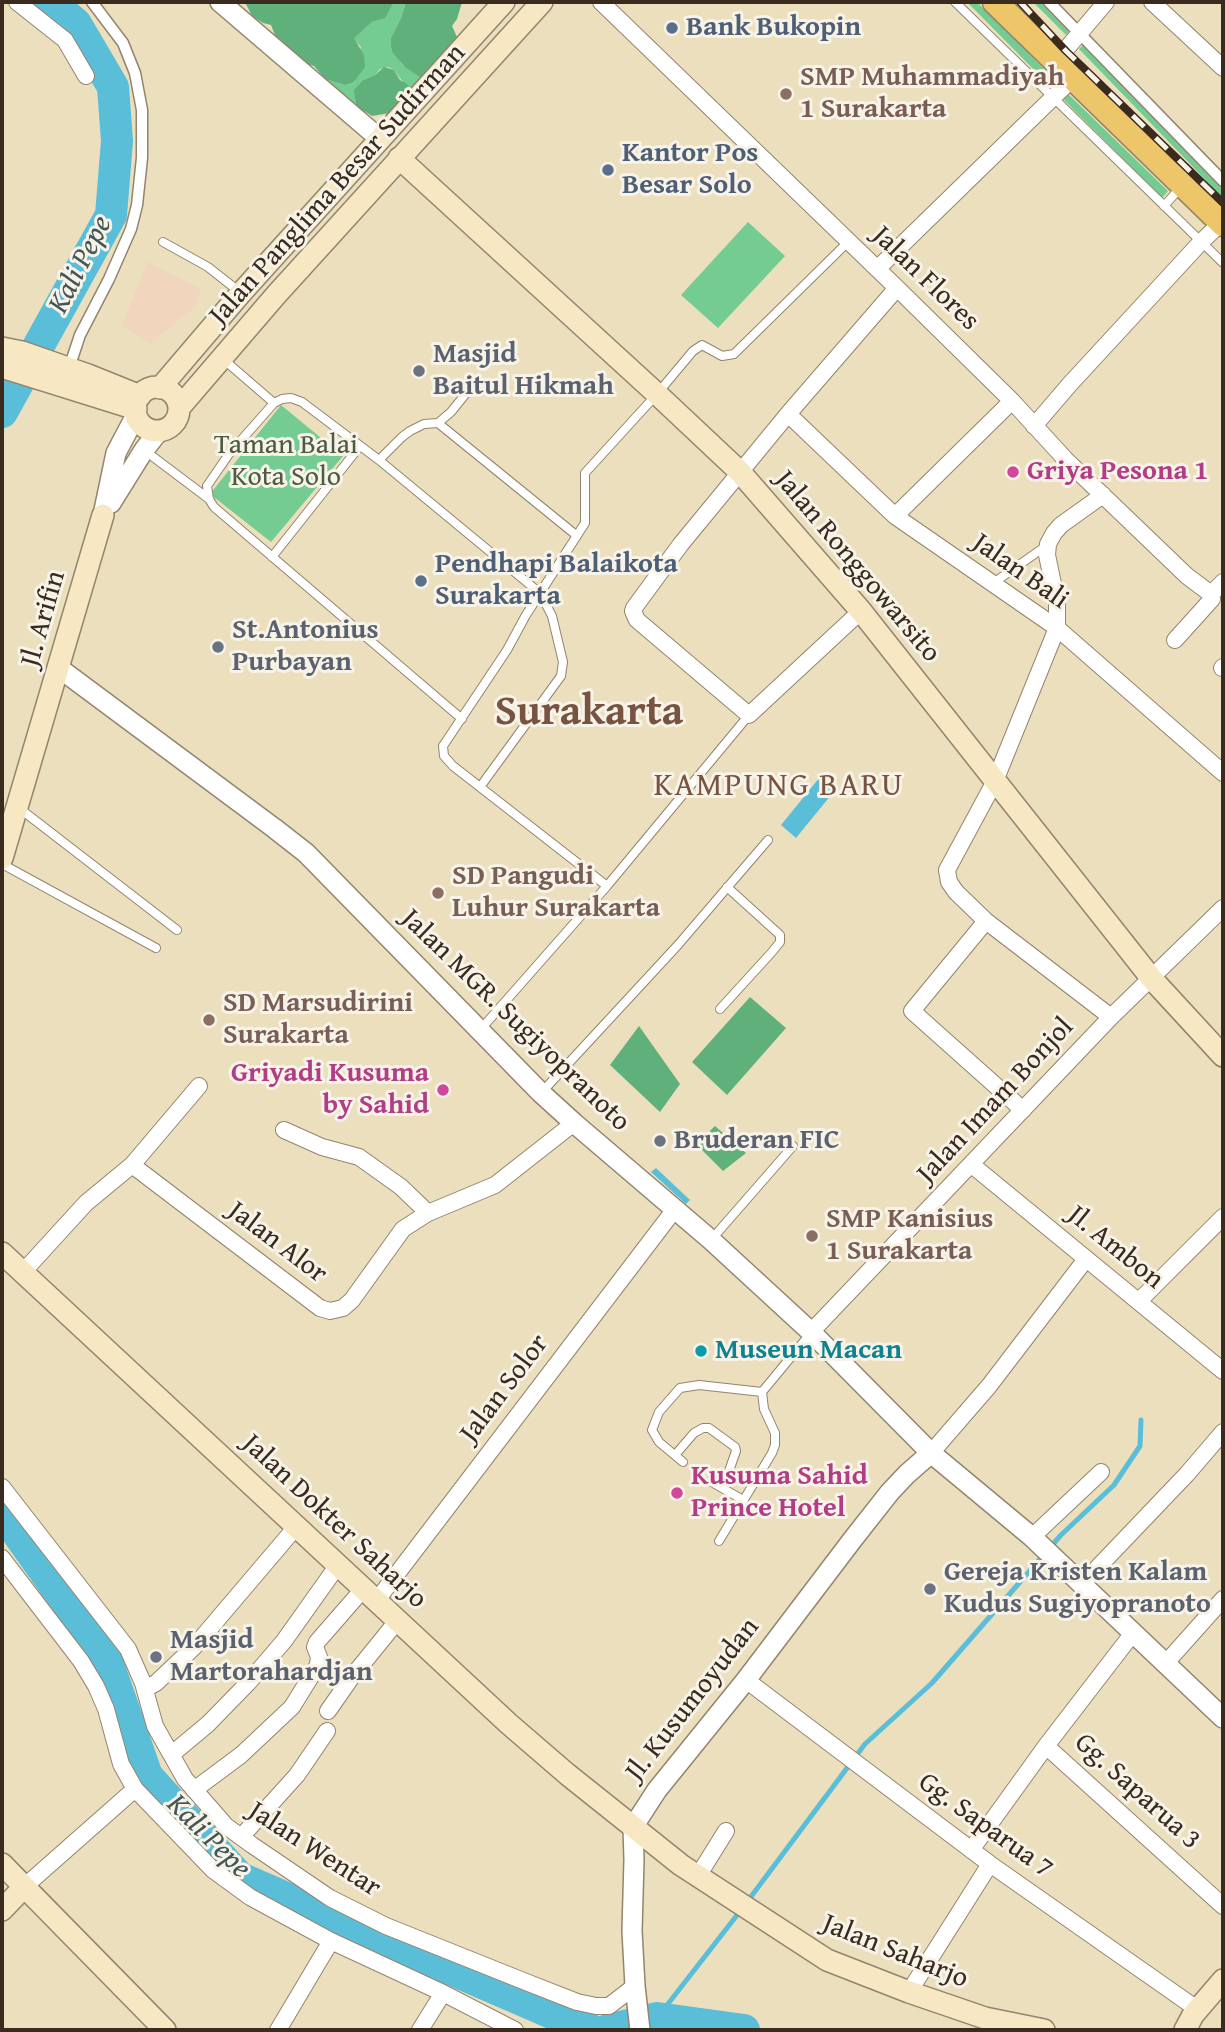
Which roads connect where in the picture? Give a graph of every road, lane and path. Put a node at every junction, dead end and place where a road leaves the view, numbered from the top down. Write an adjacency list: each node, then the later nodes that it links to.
1 (17, 2): 16 (street)
2 (92, 2): 33 (street)
3 (220, 2): 18 (street)
4 (504, 2): 18 (main road, Jalan Panglima Besar Sudirman)
5 (542, 2): 19 (main road, Jalan Panglima Besar Sudirman)
6 (601, 2): 25 (street, Jalan Flores)
7 (955, 2): 17 (lane)
8 (995, 2): 14 (main road)
9 (1049, 2): 13 (street)
10 (1106, 2): 13 (street)
11 (1153, 2): 15 (street)
12 (1036, 29): 14 (lane)
13 (1080, 34): 14 (street); 20 (street)
14 (1063, 65): 17 (street); 21 (main road)
15 (1223, 68)
16 (86, 76)
17 (1052, 97): 22 (lane); 28 (street)
18 (380, 139): 30 (main road, Jalan Panglima Besar Sudirman)
19 (399, 158): 31 (main road, Jalan Panglima Besar Sudirman); 36 (main road, Jalan Ronggowarsito)
20 (1223, 181)
21 (1193, 188): 22 (lane); 23 (main road)
22 (1164, 206): 26 (lane)
23 (1223, 223): 26 (street)
24 (163, 242): 30 (lane)
25 (848, 242): 28 (street, Jalan Flores); 36 (lane)
26 (1201, 242): 27 (lane); 43 (street)
27 (1223, 263)
28 (877, 269): 29 (street, Jalan Flores)
29 (897, 288): 37 (street, Jalan Flores); 41 (street)
30 (241, 293): 35 (main road, Jalan Panglima Besar Sudirman)
31 (220, 358): 38 (lane); 40 (main road, Jalan Panglima Besar Sudirman)
32 (10, 359): 39 (main road)
33 (72, 359)
34 (476, 381): 42 (lane)
35 (160, 388): 39 (main road); 40 (main road)
36 (657, 394): 48 (main road, Jalan Ronggowarsito); 53 (lane)
37 (1012, 401): 43 (street, Jalan Flores); 52 (street)
38 (274, 403): 45 (lane); 50 (lane)
39 (137, 407): 44 (main road); 51 (street)
40 (179, 408): 44 (main road)
41 (788, 414): 48 (street); 52 (street, Jalan Bali)
42 (438, 423): 47 (lane); 53 (lane)
43 (1034, 426): 49 (street, Jalan Flores)
44 (159, 431): 46 (street)
45 (360, 446): 47 (lane); 55 (lane)
46 (144, 450): 50 (lane); 51 (street)
47 (379, 460): 58 (lane)
48 (740, 472): 60 (main road, Jalan Ronggowarsito); 64 (street)
49 (1103, 495): 54 (street); 59 (street, Jalan Flores)
50 (209, 499): 55 (lane)
51 (103, 515): 63 (main road, Jl. Arifin)
52 (895, 516): 61 (street, Jalan Bali)
53 (576, 535): 58 (lane)
54 (1048, 544): 56 (lane); 61 (street)
55 (272, 557): 65 (lane)
56 (999, 579)
57 (1223, 582): 59 (street)
58 (540, 593): 65 (lane); 68 (lane)
59 (1215, 600): 62 (street)
60 (861, 611): 64 (street); 67 (main road, Jalan Ronggowarsito)
61 (1057, 628): 66 (street, Jalan Bali); 67 (street)
62 (1175, 640)
63 (59, 668): 69 (main road, Jl. Arifin); 82 (street, Jalan MGR. Sugiyopranoto)
64 (749, 715): 73 (lane)
65 (461, 719): 68 (lane)
66 (1223, 773)
67 (995, 781): 76 (street); 79 (main road, Jalan Ronggowarsito)
68 (480, 787): 73 (lane)
69 (17, 806): 71 (main road, Jl. Arifin); 77 (lane)
70 (768, 840): 74 (lane)
71 (2, 858)
72 (2, 864): 78 (lane)
73 (607, 886): 82 (lane)
74 (727, 887): 80 (lane); 85 (lane)
75 (1223, 908): 79 (street, Jalan Imam Bonjol)
76 (986, 921): 81 (street); 86 (street)
77 (177, 930)
78 (156, 948)
79 (1152, 979): 81 (street, Jalan Imam Bonjol); 83 (main road, Jalan Ronggowarsito)
80 (720, 1009)
81 (1111, 1017): 86 (street, Jalan Imam Bonjol)
82 (480, 1030): 85 (street, Jalan MGR. Sugiyopranoto)
83 (1223, 1056)
84 (199, 1086): 90 (street)
85 (541, 1093): 87 (street, Jalan MGR. Sugiyopranoto)
86 (1023, 1110): 91 (street, Jalan Imam Bonjol)
87 (574, 1123): 92 (street, Jalan MGR. Sugiyopranoto); 93 (street, Jalan Alor)
88 (284, 1130): 93 (street)
89 (793, 1146): 95 (lane)
90 (132, 1165): 93 (street, Jalan Alor); 98 (street)
91 (972, 1165): 97 (street, Jl. Ambon); 100 (street, Jalan Imam Bonjol)
92 (676, 1209): 95 (street, Jalan MGR. Sugiyopranoto); 118 (street, Jalan Solor)
93 (428, 1213)
94 (1223, 1217): 99 (street)
95 (711, 1240): 100 (street, Jalan MGR. Sugiyopranoto)
96 (2, 1253): 98 (main road, Jalan Dokter Saharjo)
97 (1086, 1259): 99 (street, Jl. Ambon); 104 (street)
98 (23, 1272): 112 (main road, Jalan Dokter Saharjo)
99 (1129, 1293): 101 (street, Jl. Ambon)
100 (811, 1332): 102 (lane); 104 (street, Jalan MGR. Sugiyopranoto)
101 (1223, 1371)
102 (762, 1392): 105 (lane); 111 (lane)
103 (1220, 1436): 117 (street)
104 (931, 1453): 114 (street, Jalan MGR. Sugiyopranoto); 123 (street, Jl. Kusumoyudan)
105 (675, 1455): 106 (lane); 110 (lane)
106 (683, 1462)
107 (1101, 1472): 114 (street)
108 (710, 1480): 110 (lane)
109 (2, 1487): 124 (street, Jalan Wentar)
110 (723, 1488): 111 (lane)
111 (743, 1500): 113 (lane)
112 (296, 1527): 116 (main road, Jalan Dokter Saharjo); 124 (street)
113 (719, 1541)
114 (1038, 1543): 117 (street, Jalan MGR. Sugiyopranoto)
115 (2, 1558): 130 (street)
116 (338, 1565): 118 (main road, Jalan Dokter Saharjo); 129 (street)
117 (1082, 1584): 121 (street, Jalan MGR. Sugiyopranoto)
118 (370, 1594): 120 (main road, Jalan Dokter Saharjo); 131 (street, Jalan Solor)
119 (1223, 1598): 122 (street)
120 (398, 1620): 125 (street); 132 (main road, Jalan Dokter Saharjo)
121 (1133, 1633): 122 (street, Jalan MGR. Sugiyopranoto); 128 (street)
122 (1165, 1664): 126 (street, Jalan MGR. Sugiyopranoto)
123 (746, 1680): 132 (street, Jl. Kusumoyudan); 135 (street, Gg. Saparua 7)
124 (145, 1689): 129 (street, Jalan Wentar)
125 (328, 1711)
126 (1223, 1718)
127 (327, 1731): 134 (street)
128 (1046, 1746): 135 (street); 140 (street, Gg. Saparua 3)
129 (172, 1754): 131 (street, Jalan Wentar)
130 (135, 1789): 139 (street); 142 (street)
131 (194, 1790): 134 (street, Jalan Wentar)
132 (633, 1827): 138 (main road, Jalan Saharjo); 144 (street, Jl. Kusumoyudan)
133 (726, 1831): 138 (street)
134 (241, 1837): 144 (street, Jalan Wentar)
135 (971, 1850): 137 (street, Gg. Saparua 7)
136 (2, 1864): 139 (main road)
137 (990, 1864): 145 (street); 147 (street, Gg. Saparua 7)
138 (698, 1876): 145 (main road, Jalan Saharjo)
139 (24, 1887): 141 (main road); 149 (main road)
140 (1223, 1906)
141 (2, 1910)
142 (331, 1941): 146 (street); 150 (street)
143 (1223, 1980): 147 (main road)
144 (635, 1986): 148 (street, Jl. Kusumoyudan)
145 (908, 1992): 153 (main road, Jalan Saharjo)
146 (443, 1993): 151 (street); 152 (street)
147 (1198, 2009): 154 (main road)
148 (638, 2021)
149 (164, 2030)
150 (278, 2030)
151 (420, 2030)
152 (515, 2030)
153 (1044, 2030)
154 (1185, 2030)

